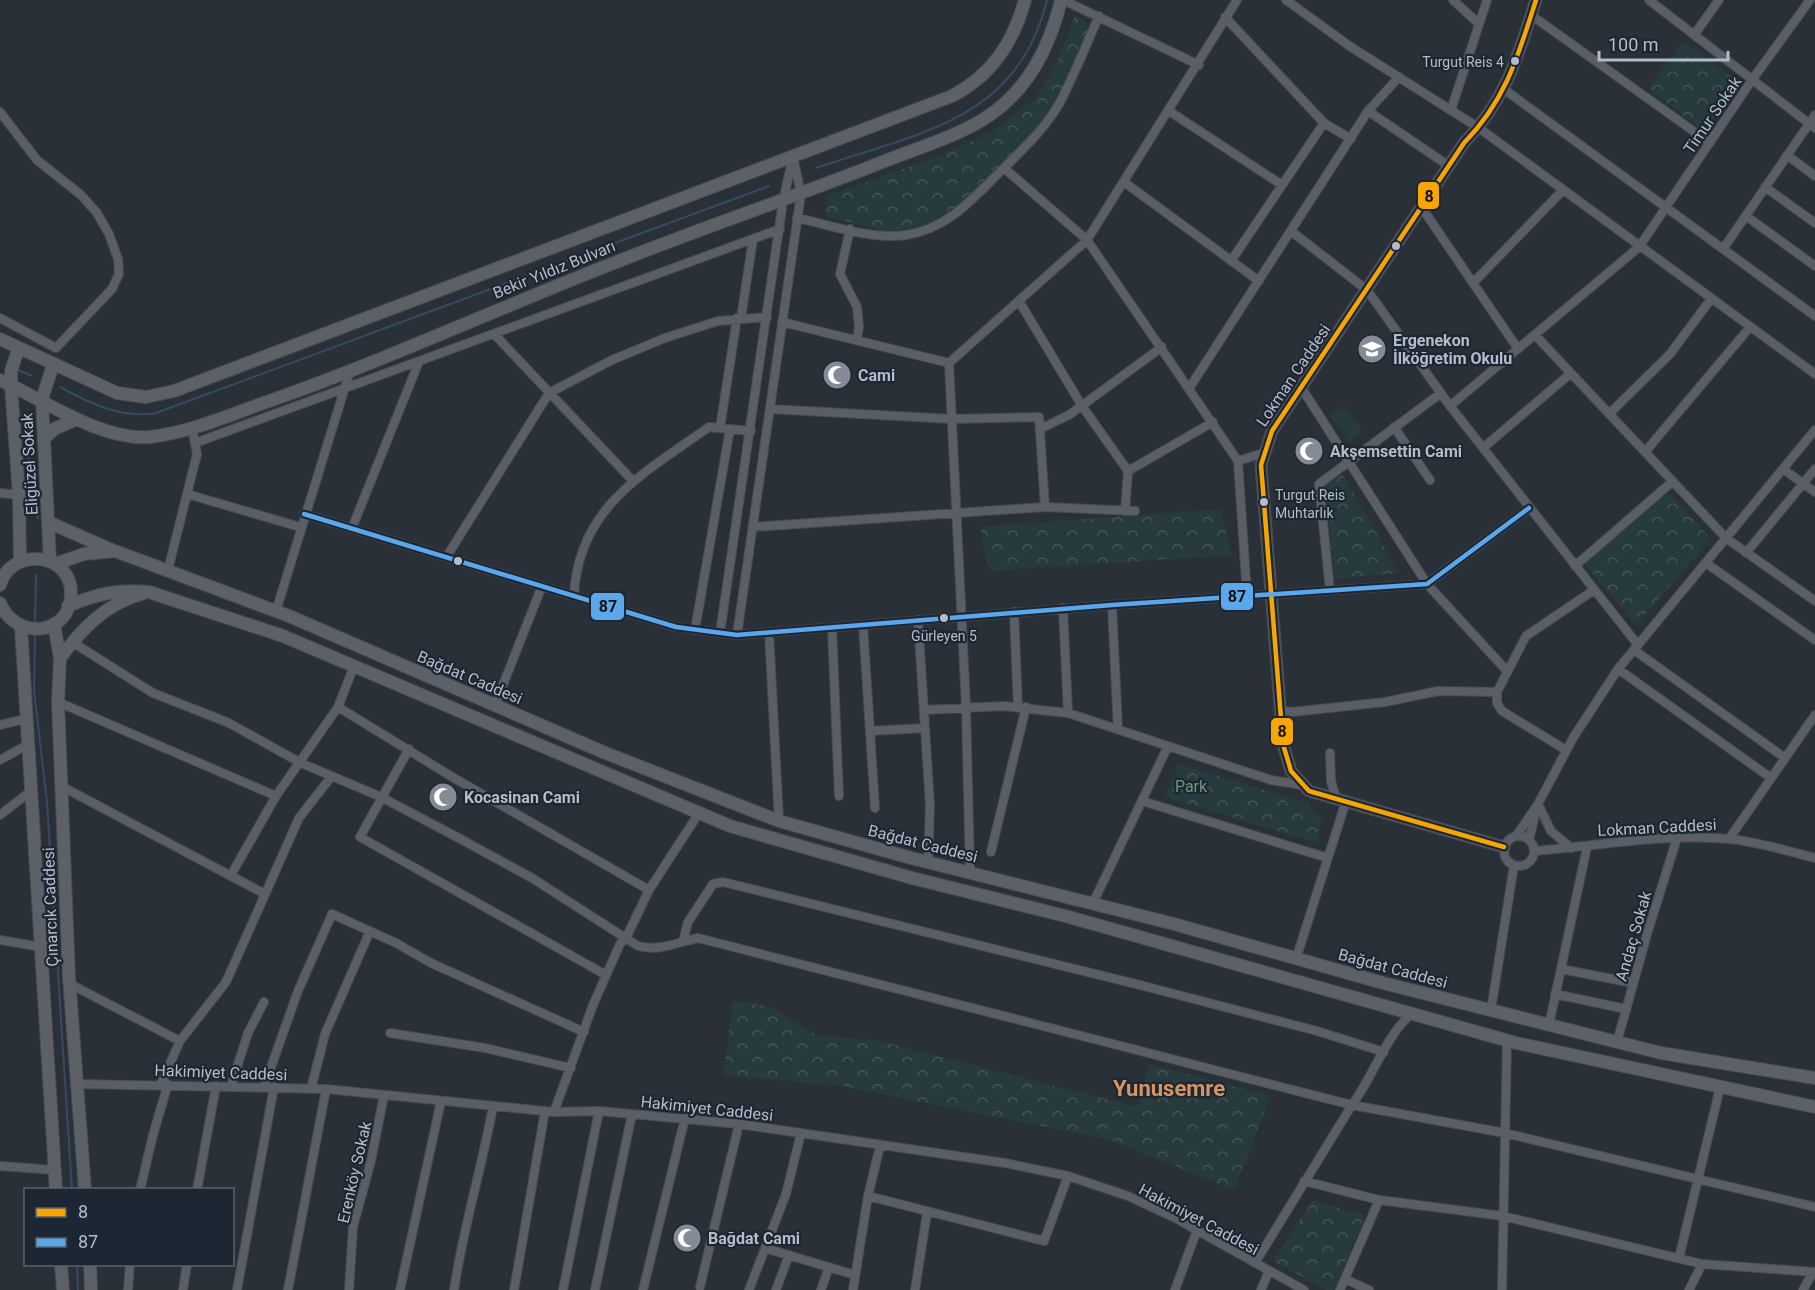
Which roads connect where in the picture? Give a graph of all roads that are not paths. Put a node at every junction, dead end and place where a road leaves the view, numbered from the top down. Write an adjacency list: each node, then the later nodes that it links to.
1 (1025, 0): 31 (main road, Bekir Yıldız Bulvarı)
2 (1062, 0): 12 (street); 39 (main road, Bekir Yıldız Bulvarı)
3 (1237, 0): 13 (street)
4 (1286, 0): 17 (street)
5 (1453, 0): 14 (street)
6 (1487, 0): 14 (street)
7 (1536, 0): 11 (street, Lokman Caddesi)
8 (1649, 0): 15 (street)
9 (1719, 0): 15 (street)
10 (1810, 0): 18 (street, Timur Sokak)
11 (1531, 15): 19 (street, Lokman Caddesi); 29 (street)
12 (1099, 16): 16 (street); 33 (street)
13 (1224, 17): 16 (street); 25 (street)
14 (1479, 24): 20 (street)
15 (1694, 35): 18 (street)
16 (1198, 65): 21 (street)
17 (1399, 77): 20 (street); 22 (street)
18 (1752, 80): 26 (street); 29 (street, Timur Sokak)
19 (1505, 90): 27 (street, Lokman Caddesi); 41 (street)
20 (1450, 110): 27 (street)
21 (1169, 111): 35 (street); 36 (street)
22 (1368, 111): 28 (street); 32 (street)
23 (0, 112): 71 (street)
24 (1815, 115): 26 (street)
25 (1324, 123): 28 (street); 36 (street)
26 (1812, 125): 30 (street)
27 (1479, 128): 32 (street, Lokman Caddesi); 38 (street)
28 (1351, 139): 48 (street)
29 (1710, 143): 41 (street, Timur Sokak)
30 (1787, 155): 34 (street); 37 (street)
31 (793, 157): 39 (street); 40 (street); 76 (main road, Bekir Yıldız Bulvarı)
32 (1449, 166): 42 (street, Lokman Caddesi)
33 (1004, 168): 47 (street); 50 (street)
34 (1815, 176)
35 (1124, 182): 50 (street); 53 (street)
36 (1282, 185): 53 (street)
37 (1765, 187): 43 (street); 45 (street)
38 (1563, 190): 51 (street); 56 (street)
39 (801, 194): 40 (main road, Bekir Yıldız Bulvarı); 44 (street)
40 (783, 201): 46 (street); 77 (main road, Bekir Yıldız Bulvarı)
41 (1666, 207): 51 (street, Timur Sokak); 52 (street)
42 (1422, 208): 56 (street); 57 (street, Lokman Caddesi)
43 (1746, 216): 52 (street); 54 (street)
44 (797, 218): 47 (street); 64 (street)
45 (1815, 222)
46 (780, 229): 49 (street); 61 (street)
47 (850, 229): 69 (street)
48 (1291, 231): 55 (street); 57 (street)
49 (753, 239): 63 (street); 66 (street)
50 (1088, 240): 59 (street); 70 (street)
51 (1639, 247): 58 (street); 67 (street, Timur Sokak)
52 (1723, 249): 60 (street)
53 (1231, 261): 55 (street)
54 (1815, 267)
55 (1259, 281): 81 (street)
56 (1473, 283): 72 (street)
57 (1367, 290): 82 (street, Lokman Caddesi); 85 (street)
58 (1711, 299): 65 (street); 90 (street)
59 (1019, 301): 74 (street); 87 (street)
60 (1815, 316)
61 (767, 317): 63 (street); 99 (street)
62 (0, 318): 71 (street)
63 (739, 318): 84 (street); 96 (street)
64 (782, 322): 69 (street); 89 (street)
65 (1750, 327): 79 (street); 104 (street)
66 (495, 335): 75 (street); 84 (street)
67 (1535, 335): 72 (street, Timur Sokak); 78 (street)
68 (0, 339): 73 (main road, Bekir Yıldız Bulvarı)
69 (857, 340): 74 (street)
70 (1162, 347): 81 (street); 87 (street)
71 (56, 348): 76 (street)
72 (1518, 349): 88 (street, Timur Sokak)
73 (18, 350): 76 (main road, Bekir Yıldız Bulvarı); 80 (main road, Eligüzel Sokak)
74 (949, 363): 92 (street)
75 (418, 364): 83 (street); 128 (street)
76 (53, 365): 86 (main road, Eligüzel Sokak)
77 (350, 371): 83 (street); 95 (main road, Bekir Yıldız Bulvarı)
78 (1571, 373): 90 (street); 103 (street)
79 (1815, 374)
80 (5, 382): 86 (main road, Bekir Yıldız Bulvarı); 118 (main road, Eligüzel Sokak)
81 (1190, 387): 93 (street)
82 (1301, 387): 105 (street, Lokman Caddesi); 106 (street)
83 (342, 391): 102 (street); 124 (street)
84 (549, 393): 112 (street); 132 (street)
85 (1441, 393): 88 (street); 94 (street)
86 (42, 399): 91 (main road, Bekir Yıldız Bulvarı); 101 (main road, Eligüzel Sokak)
87 (1083, 406): 98 (street); 110 (street)
88 (1450, 406): 103 (street)
89 (770, 409): 92 (street); 126 (street)
90 (1609, 414): 104 (street)
91 (77, 419): 95 (main road, Bekir Yıldız Bulvarı); 101 (main road)
92 (952, 419): 98 (street); 123 (street)
93 (1213, 422): 107 (street); 110 (street)
94 (1394, 427): 106 (street); 111 (street)
95 (192, 428): 102 (street)
96 (720, 428): 97 (street); 112 (street)
97 (730, 429): 99 (street); 160 (street)
98 (1040, 429): 119 (street)
99 (751, 430): 162 (street)
100 (1815, 430): 109 (street)
101 (44, 439): 125 (main road, Eligüzel Sokak)
102 (195, 443): 117 (street)
103 (1483, 448): 120 (street)
104 (1645, 452): 113 (street)
105 (1263, 453): 107 (street); 144 (street, Lokman Caddesi)
106 (1350, 460): 139 (street); 141 (street)
107 (1238, 461): 145 (street)
108 (1815, 469): 114 (street)
109 (1783, 470): 114 (street); 129 (street)
110 (1128, 471): 121 (street)
111 (1430, 480)
112 (633, 481): 146 (street)
113 (1673, 481): 129 (street); 136 (street)
114 (1803, 484): 115 (street); 131 (street)
115 (1815, 492)
116 (0, 493): 118 (street)
117 (187, 494): 127 (street); 137 (street)
118 (19, 495): 133 (main road, Eligüzel Sokak)
119 (1045, 507): 121 (street); 123 (street)
120 (1529, 508): 136 (street); 139 (street)
121 (1125, 511): 122 (street)
122 (1136, 511)
123 (956, 512): 126 (street); 154 (street)
124 (304, 514): 127 (street); 128 (street)
125 (48, 522): 130 (main road); 134 (main road, Eligüzel Sokak)
126 (753, 526): 163 (street)
127 (300, 527): 152 (street)
128 (352, 528): 132 (street)
129 (1726, 538): 131 (street); 135 (street)
130 (115, 551): 134 (main road, Bağdat Caddesi); 137 (main road, Bağdat Caddesi)
131 (1746, 553): 147 (street)
132 (447, 556): 140 (street)
133 (20, 561): 134 (main road); 138 (main road)
134 (53, 563): 149 (main road)
135 (1706, 563): 164 (street); 166 (street)
136 (1575, 566): 142 (street)
137 (168, 570): 152 (main road, Bağdat Caddesi)
138 (1, 581)
139 (1427, 584): 141 (street); 170 (street)
140 (542, 586): 146 (street); 173 (street)
141 (1330, 590): 144 (street)
142 (1594, 590): 166 (street); 170 (street)
143 (149, 592): 149 (main road); 165 (main road); 168 (main road)
144 (1270, 593): 145 (street); 178 (street, Lokman Caddesi)
145 (1246, 595): 148 (street)
146 (574, 596): 160 (street)
147 (1815, 601)
148 (1112, 605): 150 (street); 184 (street)
149 (68, 606): 156 (main road)
150 (1063, 609): 153 (street); 179 (street)
151 (1, 610): 158 (main road)
152 (276, 611): 173 (main road, Bağdat Caddesi)
153 (1014, 612): 154 (street); 176 (street)
154 (960, 617): 155 (street); 174 (street)
155 (918, 620): 157 (street); 177 (street)
156 (54, 624): 158 (main road); 167 (main road, Çınarcık Caddesi)
157 (863, 625): 159 (street); 185 (street)
158 (21, 627): 181 (main road, Çınarcık Caddesi)
159 (832, 627): 161 (street); 200 (street)
160 (695, 630): 162 (street)
161 (770, 632): 163 (street); 208 (street)
162 (720, 633): 163 (street)
163 (737, 634)
164 (1815, 640)
165 (72, 642): 167 (main road); 193 (street)
166 (1636, 647): 169 (street); 191 (street)
167 (60, 658): 172 (main road, Çınarcık Caddesi)
168 (354, 666): 175 (street); 206 (main road)
169 (1618, 669): 189 (street); 195 (street)
170 (1508, 671): 171 (street)
171 (1497, 692): 178 (street); 189 (street)
172 (58, 702): 197 (main road, Çınarcık Caddesi); 199 (street)
173 (495, 705): 208 (main road, Bağdat Caddesi)
174 (966, 706): 176 (street); 177 (street); 222 (street)
175 (338, 707): 188 (street); 193 (street)
176 (1022, 707): 179 (street); 217 (street)
177 (924, 710): 183 (street)
178 (1280, 710): 196 (street, Lokman Caddesi)
179 (1068, 713): 184 (street)
180 (1815, 715): 191 (street)
181 (25, 719): 182 (street); 186 (main road, Çınarcık Caddesi)
182 (0, 724)
183 (925, 728): 185 (street); 220 (street)
184 (1118, 729): 187 (street)
185 (870, 730): 205 (street)
186 (27, 745): 192 (street); 198 (main road, Çınarcık Caddesi)
187 (1168, 746): 196 (street); 203 (street)
188 (409, 749): 201 (street); 224 (street)
189 (1566, 750): 204 (street)
190 (1330, 753): 202 (street)
191 (1785, 758): 195 (street)
192 (0, 760)
193 (301, 763): 194 (street); 199 (street)
194 (331, 777): 201 (street); 225 (street)
195 (1771, 778): 211 (street)
196 (1302, 785): 202 (street)
197 (61, 786): 223 (street); 236 (main road, Çınarcık Caddesi)
198 (31, 791): 207 (street); 231 (main road, Çınarcık Caddesi)
199 (276, 796): 223 (street)
200 (839, 796)
201 (381, 797): 228 (street); 234 (street)
202 (1341, 800): 213 (street); 218 (street)
203 (1142, 801): 218 (street); 226 (street)
204 (1538, 804): 209 (street); 212 (street); 215 (street)
205 (875, 808)
206 (699, 813): 224 (street); 241 (main road)
207 (0, 815)
208 (779, 821): 220 (main road, Bağdat Caddesi)
209 (1517, 836): 212 (street); 213 (street)
210 (1677, 838): 211 (street, Lokman Caddesi); 214 (street, Lokman Caddesi); 235 (street, Andaç Sokak)
211 (1730, 839): 219 (street, Lokman Caddesi)
212 (1529, 840): 216 (street)
213 (1504, 847): 221 (street)
214 (1587, 847): 215 (street, Lokman Caddesi); 233 (street)
215 (1571, 848): 216 (street, Lokman Caddesi)
216 (1534, 851): 221 (street)
217 (991, 852)
218 (1328, 858): 232 (street)
219 (1815, 858)
220 (928, 862): 222 (main road, Bağdat Caddesi)
221 (1514, 865): 240 (street)
222 (970, 872): 226 (main road, Bağdat Caddesi)
223 (231, 875): 225 (street)
224 (649, 890): 228 (street)
225 (265, 894): 246 (street)
226 (1093, 903): 232 (main road, Bağdat Caddesi)
227 (370, 931): 243 (street); 255 (street); 258 (street)
228 (627, 936): 230 (street); 234 (street)
229 (0, 940): 231 (street)
230 (683, 940): 248 (street); 262 (street)
231 (41, 947): 275 (main road, Çınarcık Caddesi)
232 (1296, 959): 240 (main road, Bağdat Caddesi)
233 (1561, 969): 235 (street); 237 (street)
234 (606, 975): 243 (street)
235 (1633, 983): 239 (street, Andaç Sokak)
236 (70, 984): 246 (street); 251 (main road, Çınarcık Caddesi)
237 (1555, 994): 239 (street); 242 (street)
238 (264, 1002): 254 (street)
239 (1626, 1009): 247 (street, Andaç Sokak)
240 (1491, 1011): 242 (main road, Bağdat Caddesi)
241 (1411, 1014): 245 (main road); 248 (street)
242 (1549, 1025): 247 (main road, Bağdat Caddesi)
243 (584, 1032): 249 (street)
244 (390, 1034): 249 (street)
245 (1507, 1040): 257 (main road); 272 (street)
246 (180, 1041): 252 (street)
247 (1617, 1042): 250 (main road, Bağdat Caddesi)
248 (1384, 1052): 262 (street)
249 (571, 1068): 267 (street)
250 (1815, 1078)
251 (77, 1084): 252 (street, Hakimiyet Caddesi); 280 (main road, Çınarcık Caddesi)
252 (164, 1084): 253 (street, Hakimiyet Caddesi); 281 (street)
253 (216, 1086): 254 (street, Hakimiyet Caddesi); 282 (street)
254 (231, 1086): 255 (street, Hakimiyet Caddesi)
255 (264, 1087): 256 (street, Hakimiyet Caddesi)
256 (274, 1087): 258 (street, Hakimiyet Caddesi); 308 (street)
257 (1720, 1088): 264 (main road); 277 (street)
258 (311, 1089): 259 (street, Hakimiyet Caddesi)
259 (326, 1089): 260 (street, Hakimiyet Caddesi); 309 (street)
260 (384, 1095): 261 (street, Hakimiyet Caddesi); 310 (street, Erenköy Sokak)
261 (441, 1101): 263 (street, Hakimiyet Caddesi); 311 (street)
262 (1352, 1105): 272 (street); 278 (street)
263 (493, 1106): 265 (street, Hakimiyet Caddesi); 312 (street)
264 (1815, 1107)
265 (545, 1111): 267 (street, Hakimiyet Caddesi); 313 (street)
266 (599, 1111): 267 (street, Hakimiyet Caddesi); 268 (street, Hakimiyet Caddesi); 314 (street)
267 (554, 1112)
268 (632, 1114): 269 (street, Hakimiyet Caddesi); 315 (street)
269 (685, 1118): 270 (street, Hakimiyet Caddesi); 316 (street)
270 (740, 1124): 271 (street, Hakimiyet Caddesi); 303 (street)
271 (801, 1133): 273 (street, Hakimiyet Caddesi); 289 (street)
272 (1505, 1133): 277 (street); 287 (street)
273 (880, 1146): 276 (street, Hakimiyet Caddesi); 283 (street)
274 (0, 1166): 275 (street)
275 (55, 1170): 279 (main road, Çınarcık Caddesi)
276 (1068, 1176): 286 (street); 288 (street, Hakimiyet Caddesi)
277 (1698, 1179): 285 (street); 291 (street)
278 (1304, 1181): 284 (street); 292 (street)
279 (56, 1188)
280 (85, 1188)
281 (140, 1188)
282 (197, 1188)
283 (868, 1196): 286 (street); 301 (street)
284 (1379, 1200): 287 (street); 302 (street)
285 (1815, 1207)
286 (927, 1213): 321 (street)
287 (1503, 1216): 291 (street); 327 (street)
288 (1197, 1230): 292 (street, Hakimiyet Caddesi); 322 (street)
289 (765, 1248): 290 (street); 317 (street)
290 (789, 1255): 298 (street); 318 (street)
291 (1679, 1258): 293 (street)
292 (1254, 1263): 299 (street, Hakimiyet Caddesi)
293 (1702, 1264): 300 (street); 328 (street)
294 (61, 1266): 304 (main road)
295 (90, 1266): 305 (main road)
296 (130, 1266): 306 (street)
297 (187, 1266): 307 (street)
298 (829, 1267): 301 (street); 319 (street)
299 (1269, 1271): 323 (street); 324 (street, Hakimiyet Caddesi)
300 (1814, 1272): 329 (street)
301 (855, 1275): 320 (street)
302 (1345, 1279): 325 (street); 326 (street)
303 (700, 1287)
304 (63, 1290)
305 (91, 1290)
306 (128, 1290)
307 (183, 1290)
308 (237, 1290)
309 (288, 1290)
310 (349, 1290)
311 (400, 1290)
312 (454, 1290)
313 (514, 1290)
314 (562, 1290)
315 (595, 1290)
316 (643, 1290)
317 (749, 1290)
318 (776, 1290)
319 (821, 1290)
320 (853, 1290)
321 (915, 1290)
322 (1175, 1290)
323 (1261, 1290)
324 (1304, 1290)
325 (1340, 1290)
326 (1369, 1290)
327 (1502, 1290)
328 (1689, 1290)
329 (1803, 1290)

